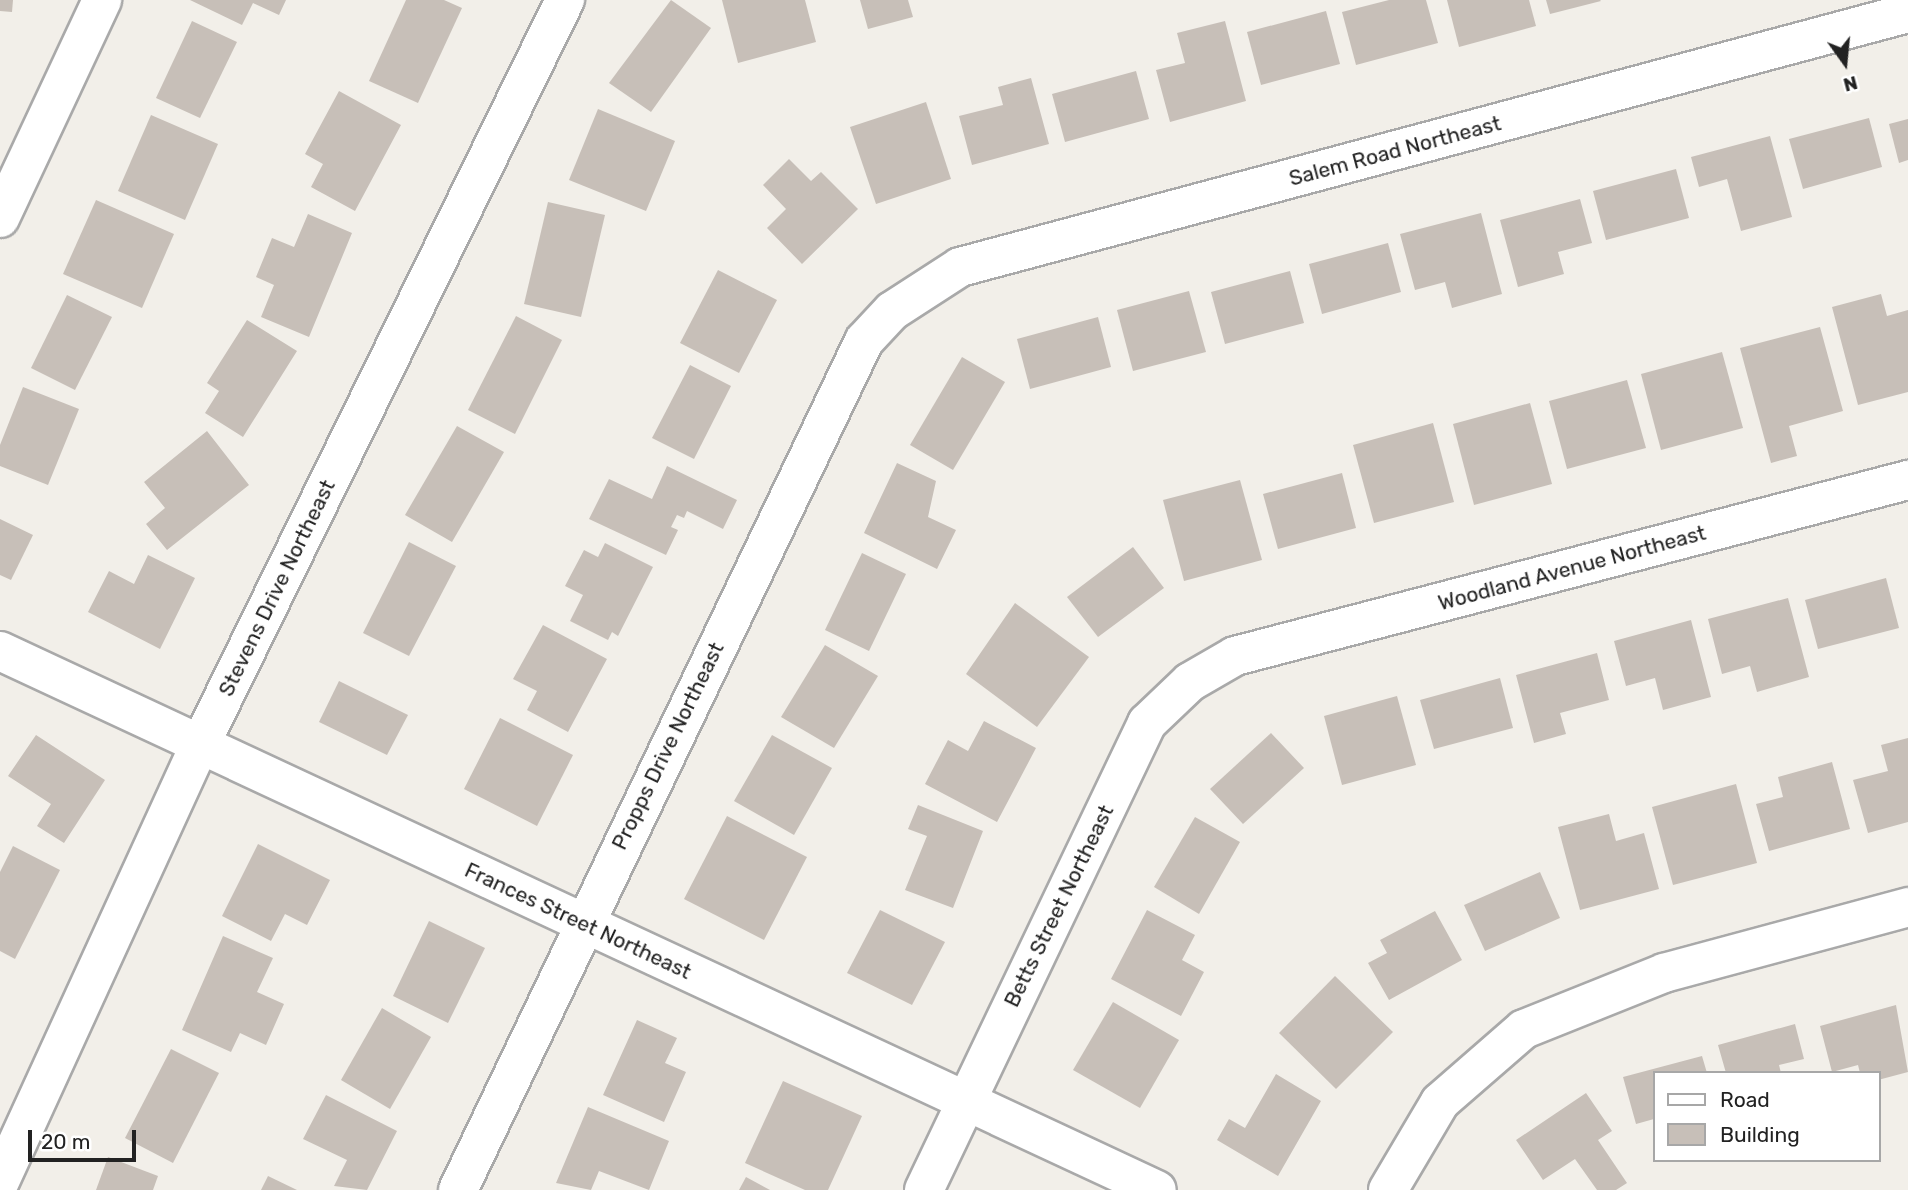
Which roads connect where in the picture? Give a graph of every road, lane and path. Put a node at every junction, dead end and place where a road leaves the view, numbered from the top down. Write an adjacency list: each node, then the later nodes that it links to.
1 (102, 0): 4 (street)
2 (565, 0): 9 (street, Stevens Drive Northeast)
3 (1908, 13): 5 (street, Salem Road Northeast)
4 (0, 218)
5 (892, 311): 11 (street, Propps Drive Northeast)
6 (1908, 480): 8 (street, Woodland Avenue Northeast)
7 (0, 652): 9 (street, Frances Street Northeast)
8 (1235, 656): 12 (street, Betts Street Northeast)
9 (201, 745): 11 (street, Frances Street Northeast); 13 (street, Stevens Drive Northeast)
10 (1908, 907): 17 (street)
11 (582, 923): 12 (street, Frances Street Northeast); 14 (street, Propps Drive Northeast)
12 (965, 1102): 15 (street, Betts Street Northeast); 16 (street, Frances Street Northeast)
13 (0, 1181)
14 (458, 1190)
15 (924, 1190)
16 (1157, 1190)
17 (1388, 1190)

